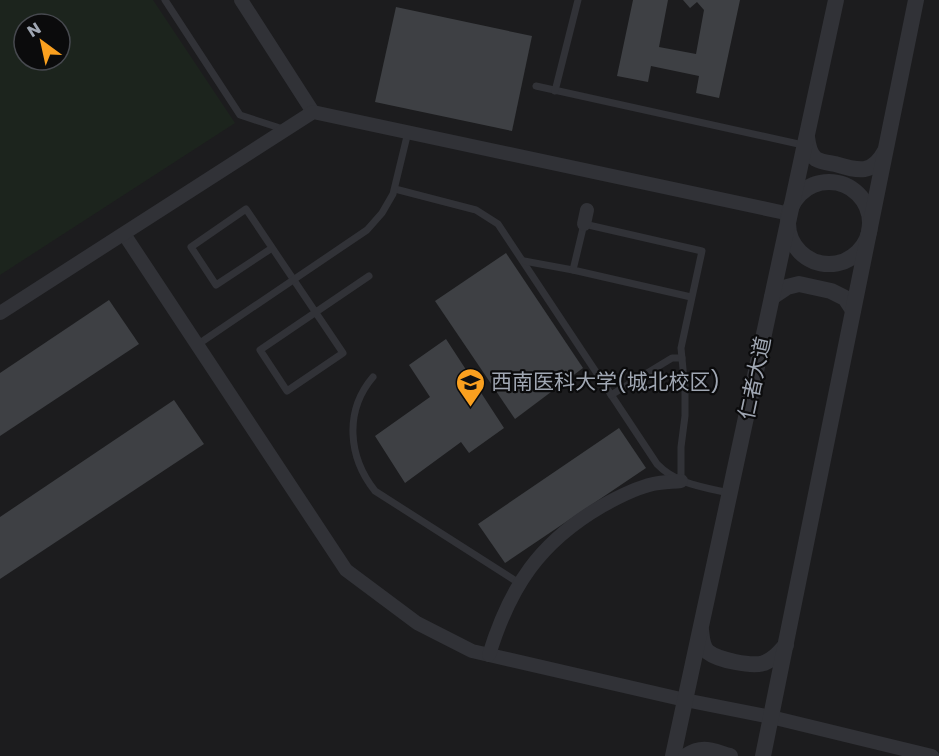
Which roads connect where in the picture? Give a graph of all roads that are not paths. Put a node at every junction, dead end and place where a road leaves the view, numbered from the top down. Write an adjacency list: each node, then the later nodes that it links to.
1 (165, 0): 9 (lane)
2 (241, 0): 8 (street)
3 (578, 0): 7 (lane)
4 (836, 0): 11 (street, 仁者大道)
5 (916, 0): 12 (street)
6 (536, 86): 7 (lane)
7 (555, 91): 11 (lane)
8 (312, 112): 9 (street); 10 (street)
9 (286, 130): 15 (street)
10 (408, 132): 13 (lane); 14 (street)
11 (805, 141): 12 (street); 14 (street, 仁者大道)
12 (886, 149): 16 (street)
13 (395, 189): 18 (lane); 21 (lane)
14 (790, 214): 16 (street); 16 (street); 23 (street, 仁者大道)
15 (124, 234): 26 (street); 27 (street)
16 (868, 236): 24 (street)
17 (272, 248): 17 (lane); 21 (lane)
18 (524, 261): 19 (lane); 30 (lane)
19 (573, 270): 22 (lane); 22 (lane)
20 (369, 276): 25 (lane)
21 (294, 280): 25 (lane); 27 (lane)
22 (691, 297): 28 (lane)
23 (772, 297): 24 (street); 32 (street, 仁者大道)
24 (853, 310): 35 (street)
25 (315, 311): 25 (lane)
26 (0, 313)
27 (197, 345): 36 (street)
28 (682, 358): 30 (lane); 31 (lane)
29 (373, 377): 33 (lane)
30 (611, 394): 31 (lane)
31 (681, 481): 32 (lane); 33 (street)
32 (730, 494): 34 (street, 仁者大道)
33 (519, 583): 36 (street)
34 (703, 617): 35 (street); 37 (street, 仁者大道)
35 (786, 645): 38 (street)
36 (489, 655): 37 (street)
37 (685, 700): 38 (street); 39 (street, 仁者大道)
38 (771, 717): 42 (street); 43 (street)
39 (673, 756)
40 (686, 756): 41 (street)
41 (730, 756)
42 (763, 756)
43 (932, 756)

